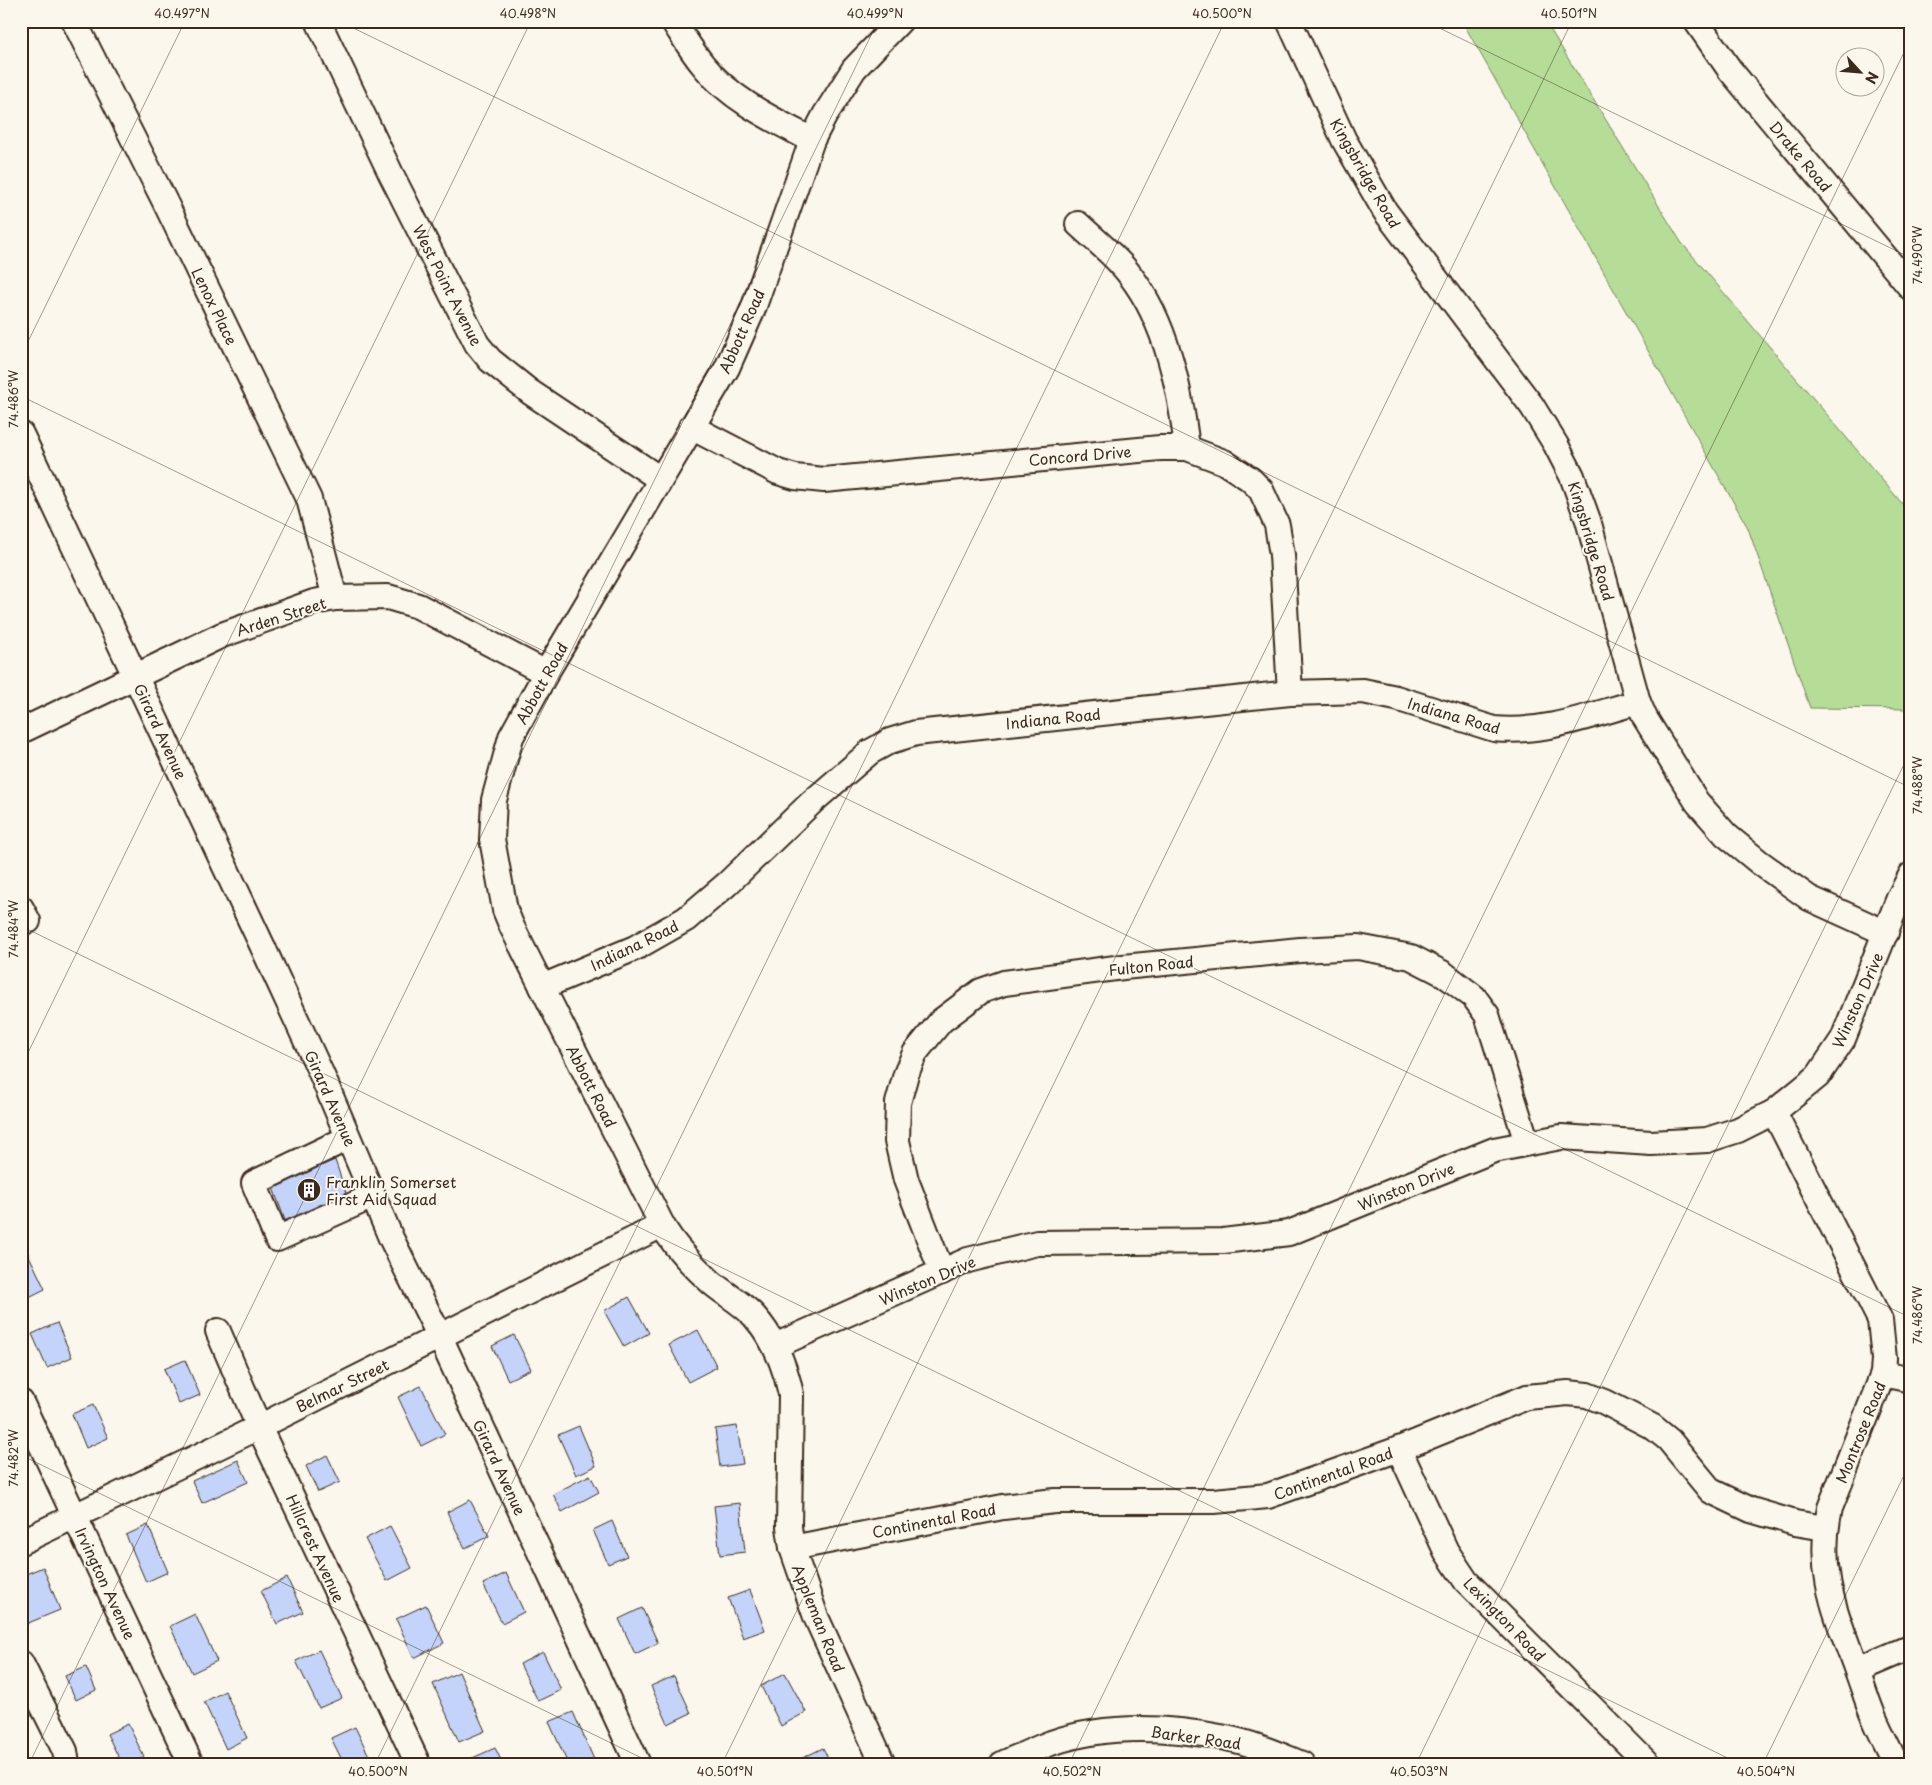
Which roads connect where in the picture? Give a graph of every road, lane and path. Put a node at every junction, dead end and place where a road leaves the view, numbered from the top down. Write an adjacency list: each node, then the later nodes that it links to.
1 (74, 21): 14 (street, Lenox Place)
2 (318, 21): 13 (street, West Point Avenue)
3 (673, 21): 7 (street)
4 (900, 21): 7 (street, Abbott Road)
5 (1289, 21): 18 (street, Kingsbridge Road)
6 (1696, 21): 9 (street, Drake Road)
7 (812, 140): 10 (street, Abbott Road)
8 (1078, 224): 12 (street)
9 (1911, 288)
10 (691, 427): 12 (street, Concord Drive); 13 (street, Abbott Road)
11 (21, 434): 16 (street, Girard Avenue)
12 (1187, 448): 17 (street, Concord Drive)
13 (660, 479): 15 (street, Abbott Road)
14 (335, 598): 15 (street, Arden Street); 16 (street, Arden Street)
15 (546, 672): 22 (street, Abbott Road)
16 (136, 678): 19 (street, Arden Street); 24 (street, Girard Avenue)
17 (1290, 693): 18 (street, Indiana Road); 22 (street, Indiana Road)
18 (1638, 702): 21 (street, Kingsbridge Road)
19 (21, 731)
20 (1911, 875): 21 (street, Winston Drive)
21 (1886, 933): 23 (street, Winston Drive)
22 (542, 987): 27 (street, Abbott Road)
23 (1774, 1112): 25 (street, Winston Drive); 32 (street, Montrose Road)
24 (348, 1138): 26 (street, Girard Avenue); 26 (street)
25 (1527, 1142): 28 (street, Winston Drive); 28 (street, Fulton Road)
26 (373, 1196): 30 (street, Girard Avenue)
27 (662, 1225): 30 (street, Belmar Street); 31 (street, Abbott Road)
28 (942, 1272): 31 (street, Winston Drive)
29 (218, 1331): 35 (street, Hillcrest Avenue)
30 (440, 1337): 35 (street, Belmar Street); 47 (street, Girard Avenue)
31 (775, 1346): 40 (street, Appleman Road)
32 (1883, 1374): 33 (street); 38 (street, Montrose Road)
33 (1911, 1380)
34 (21, 1402): 37 (street, Irvington Avenue)
35 (259, 1427): 37 (street, Belmar Street); 46 (street, Hillcrest Avenue)
36 (1399, 1449): 38 (street, Continental Road); 40 (street, Continental Road); 51 (street, Lexington Road)
37 (74, 1517): 39 (street, Belmar Street); 45 (street, Irvington Avenue)
38 (1825, 1528): 43 (street, Montrose Road)
39 (21, 1542)
40 (792, 1548): 48 (street, Appleman Road)
41 (1911, 1647): 43 (street)
42 (21, 1663): 44 (street)
43 (1857, 1670): 52 (street, Montrose Road)
44 (67, 1764)
45 (192, 1764)
46 (418, 1764)
47 (638, 1764)
48 (883, 1764)
49 (1002, 1764): 50 (street, Barker Road)
50 (1302, 1764)
51 (1648, 1764)
52 (1896, 1764)

